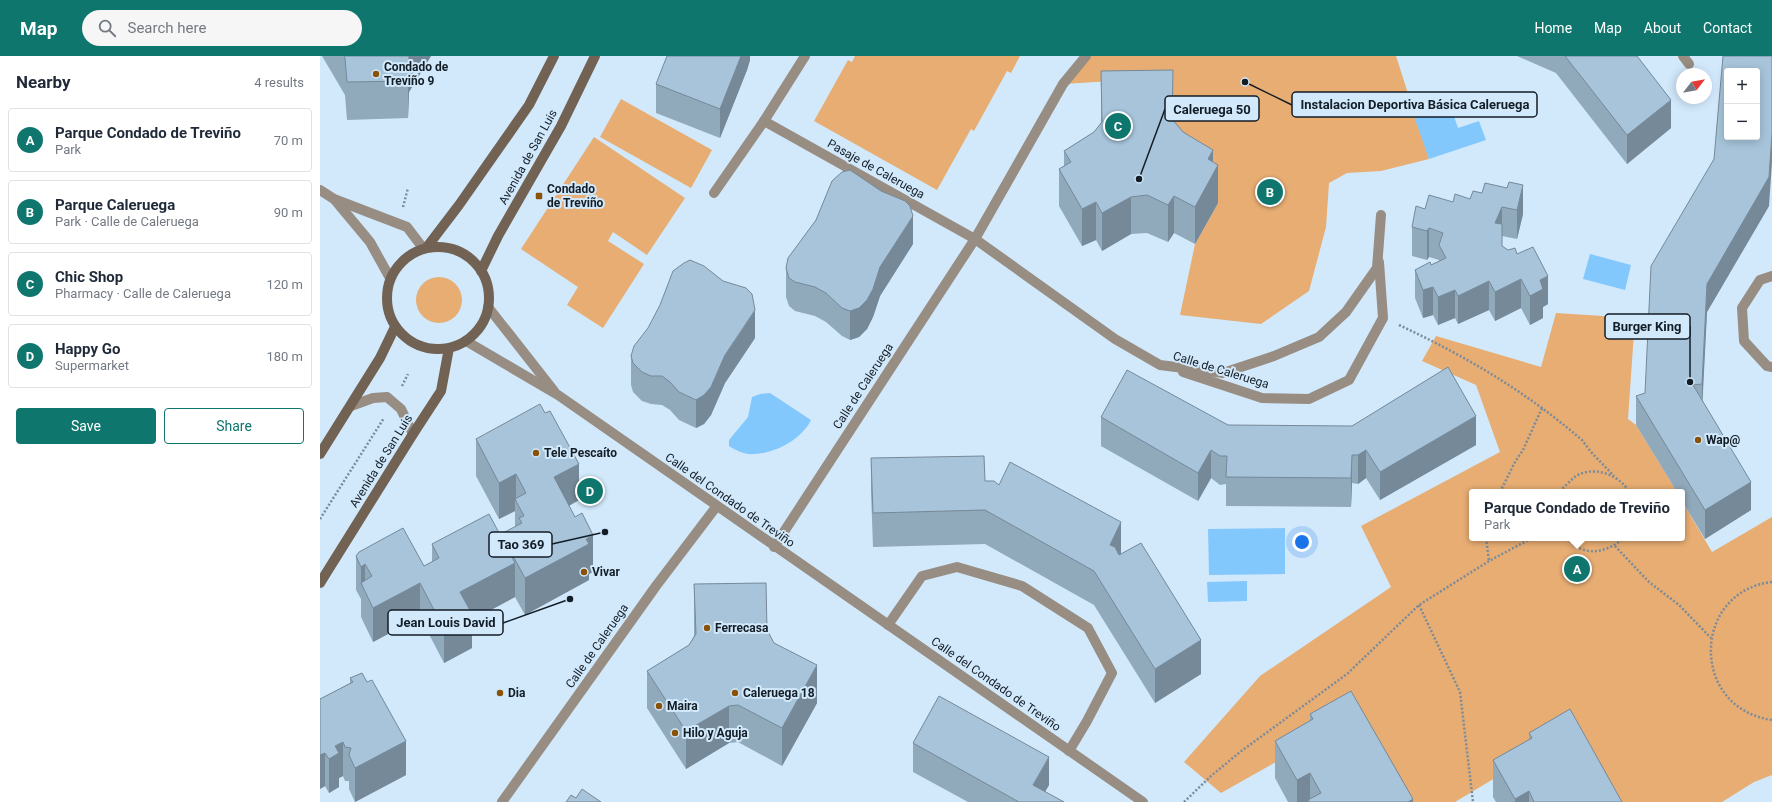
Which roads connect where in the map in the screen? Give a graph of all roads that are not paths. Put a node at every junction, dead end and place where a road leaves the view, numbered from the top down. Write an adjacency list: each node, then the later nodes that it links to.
1 (554, 56): 11 (street, Avenida de San Luis)
2 (595, 56): 13 (street, Avenida de San Luis)
3 (805, 56): 5 (street)
4 (1086, 56): 10 (street, Calle de Caleruega)
5 (764, 121): 7 (street); 10 (street, Pasaje de Caleruega)
6 (320, 190): 8 (street)
7 (714, 193)
8 (334, 199): 11 (street); 15 (street)
9 (1382, 215): 12 (street, Calle de Caleruega)
10 (974, 239): 20 (street, Calle de Caleruega); 27 (street, Calle de Caleruega)
11 (425, 248): 13 (street); 15 (street)
12 (1378, 252): 20 (street, Calle de Caleruega); 20 (street, Calle de Caleruega)
13 (481, 270): 16 (street)
14 (1772, 276): 21 (street)
15 (390, 278): 17 (street)
16 (488, 307): 18 (street); 22 (street, Calle del Condado de Treviño)
17 (395, 327): 19 (street); 23 (street)
18 (466, 341): 19 (street); 22 (street, Calle del Condado de Treviño)
19 (449, 348): 24 (street, Avenida de San Luis)
20 (1160, 365)
21 (1772, 367)
22 (558, 395): 26 (street, Calle del Condado de Treviño)
23 (351, 406): 24 (street); 25 (street)
24 (413, 434): 28 (street, Avenida de San Luis)
25 (320, 454)
26 (716, 507): 27 (street, Calle del Condado de Treviño); 31 (street, Calle de Caleruega)
27 (774, 546): 29 (street, Calle del Condado de Treviño)
28 (320, 583)
29 (888, 625): 30 (street, Calle del Condado de Treviño); 30 (street)
30 (1069, 751): 32 (street, Calle del Condado de Treviño)
31 (502, 802)
32 (1142, 802)

